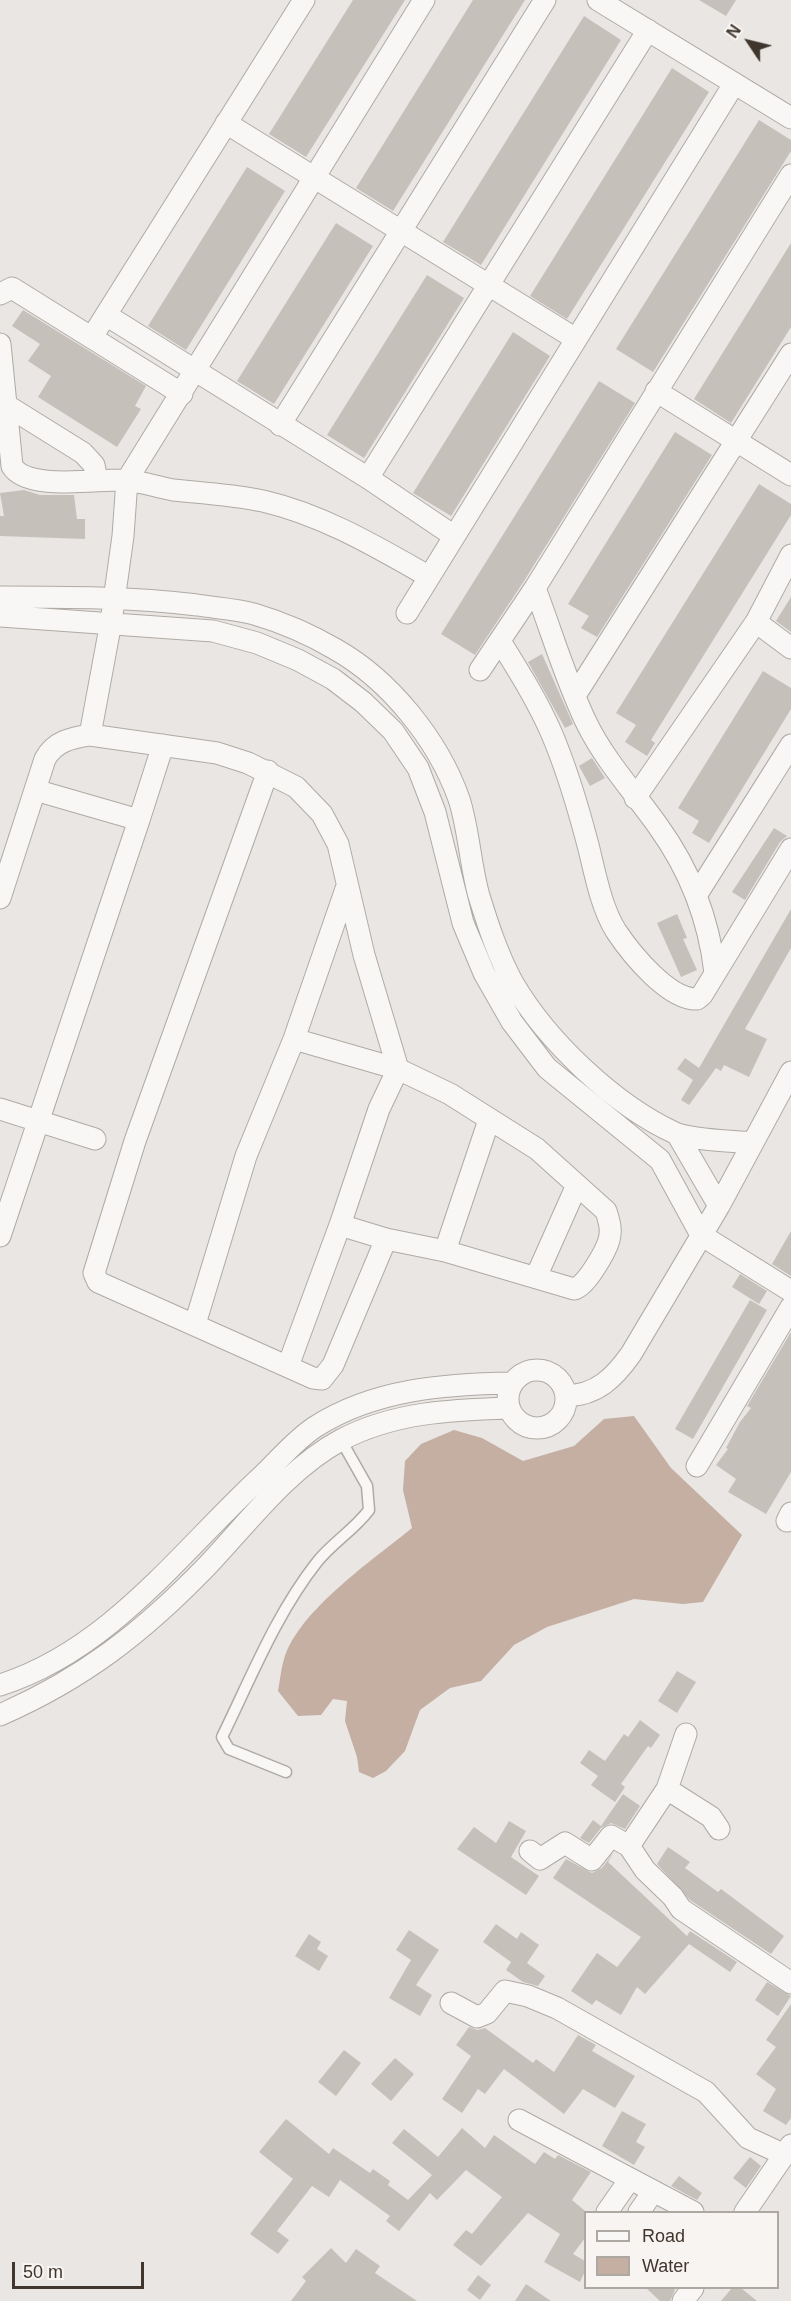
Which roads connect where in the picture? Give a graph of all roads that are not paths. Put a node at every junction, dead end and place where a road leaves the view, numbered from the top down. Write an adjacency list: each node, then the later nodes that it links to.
1 (304, 0): 8 (street)
2 (424, 0): 10 (street)
3 (545, 0): 11 (street)
4 (598, 0): 5 (street)
5 (648, 30): 6 (street); 12 (street)
6 (734, 84): 7 (street); 16 (street)
7 (791, 118)
8 (226, 123): 10 (street); 14 (street)
9 (791, 175): 20 (street)
10 (315, 177): 11 (street); 19 (street)
11 (402, 232): 12 (street); 23 (street)
12 (490, 285): 16 (street); 26 (street)
13 (0, 294): 15 (street)
14 (106, 315): 15 (street); 19 (street)
15 (92, 337): 21 (street)
16 (576, 339): 29 (street)
17 (0, 344): 22 (street)
18 (791, 354): 24 (street)
19 (196, 372): 21 (street); 23 (street)
20 (656, 391): 24 (street); 32 (street)
21 (182, 394): 28 (street)
22 (6, 405): 27 (street); 27 (street)
23 (280, 425): 26 (street)
24 (736, 442): 25 (street); 42 (street)
25 (791, 475)
26 (368, 478): 29 (street)
27 (97, 480): 28 (street)
28 (127, 480): 31 (street); 34 (street)
29 (454, 536): 31 (street)
30 (791, 555): 38 (street)
31 (428, 576): 35 (street)
32 (535, 588): 39 (street); 42 (street)
33 (0, 597): 34 (street)
34 (113, 598): 37 (street); 61 (street)
35 (407, 613)
36 (0, 616): 37 (street)
37 (111, 622): 43 (street); 67 (street)
38 (756, 622): 40 (street); 48 (street)
39 (500, 641): 41 (street); 54 (street)
40 (791, 648)
41 (480, 670)
42 (576, 694): 48 (street)
43 (90, 735): 44 (street); 47 (street)
44 (163, 745): 46 (street); 49 (street)
45 (791, 745): 52 (street)
46 (268, 771): 51 (street); 74 (street)
47 (35, 790): 49 (street); 53 (street)
48 (635, 798): 52 (street)
49 (139, 820): 60 (street)
50 (791, 849): 54 (street)
51 (347, 885): 55 (street); 56 (street)
52 (697, 894): 54 (street)
53 (0, 898)
54 (715, 973)
55 (294, 1039): 56 (street); 74 (street)
56 (398, 1069): 59 (street); 66 (street)
57 (791, 1072): 63 (street)
58 (0, 1109): 60 (street)
59 (489, 1120): 64 (street); 70 (street)
60 (38, 1122): 62 (street); 68 (street)
61 (677, 1134): 63 (street); 65 (street)
62 (95, 1140)
63 (753, 1143): 65 (street)
64 (577, 1185): 71 (street); 71 (street)
65 (719, 1206): 67 (street)
66 (340, 1225): 69 (street); 75 (street)
67 (701, 1235): 72 (street); 77 (street)
68 (0, 1236)
69 (386, 1239): 70 (street); 75 (street)
70 (445, 1251): 71 (street)
71 (536, 1277)
72 (791, 1291)
73 (788, 1321): 80 (street)
74 (195, 1324): 75 (street)
75 (288, 1366)
76 (513, 1383): 77 (street); 78 (street); 81 (street)
77 (566, 1396): 78 (street)
78 (509, 1408): 79 (street)
79 (341, 1440): 82 (street); 84 (lane)
80 (697, 1466)
81 (0, 1685)
82 (0, 1714)
83 (686, 1734): 85 (street)
84 (286, 1772)
85 (667, 1789): 86 (street); 87 (street)
86 (719, 1829)
87 (629, 1846): 88 (street); 89 (street)
88 (530, 1851)
89 (791, 1983)
90 (451, 2002): 92 (street)
91 (519, 2120): 93 (street)
92 (788, 2150): 98 (street)
93 (630, 2180): 94 (street); 95 (street)
94 (653, 2192): 96 (street); 97 (street)
95 (608, 2211)
96 (640, 2211)
97 (691, 2211)
98 (746, 2211)
99 (692, 2289): 100 (street)
100 (683, 2301)

